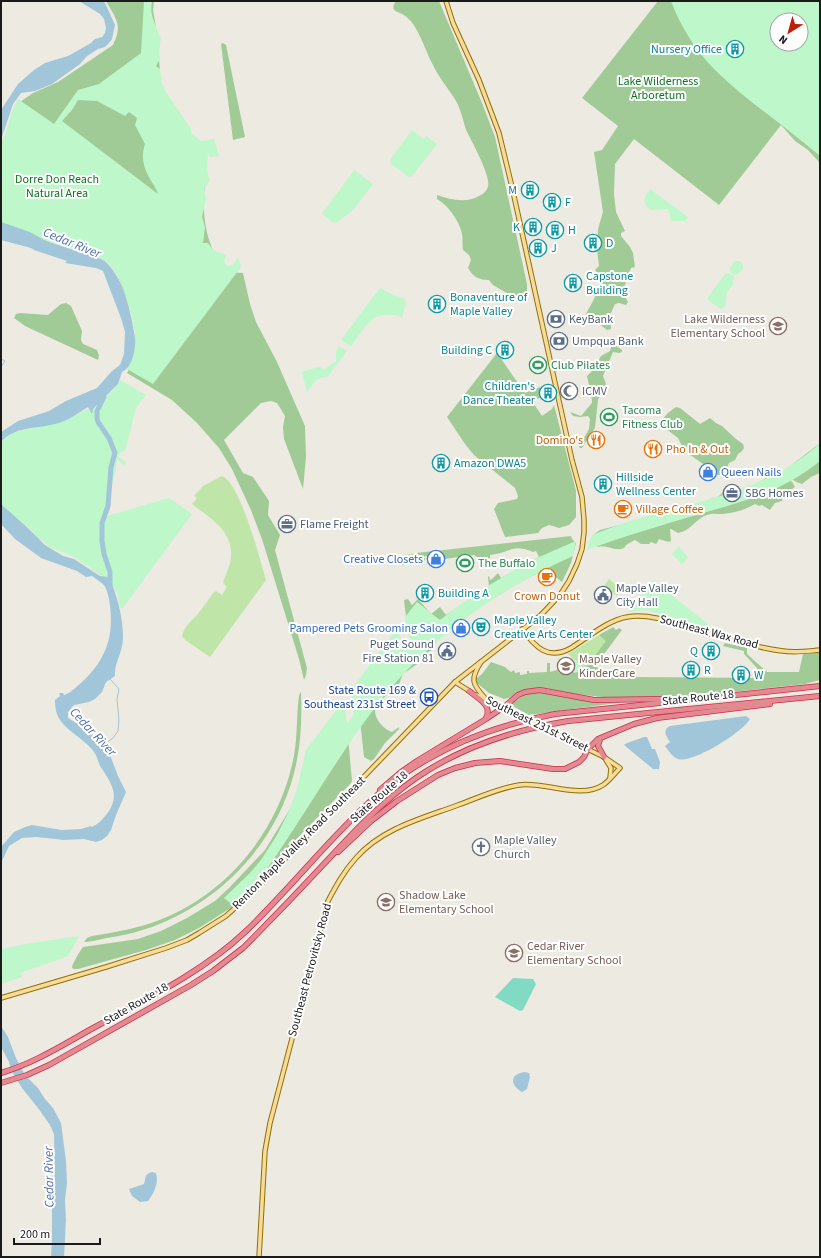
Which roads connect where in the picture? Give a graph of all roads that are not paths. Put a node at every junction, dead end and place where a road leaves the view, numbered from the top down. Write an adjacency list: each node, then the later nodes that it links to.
1 (446, 1): 2 (main road, Renton Maple Valley Road Southeast)
2 (522, 629): 3 (main road, Southeast Wax Road); 4 (main road, Renton Maple Valley Road Southeast)
3 (820, 650)
4 (483, 660): 5 (main road, Renton Maple Valley Road Southeast); 11 (main road)
5 (455, 682): 7 (main road, Southeast 231st Street); 22 (main road, Renton Maple Valley Road Southeast)
6 (820, 686): 9 (highway, State Route 18)
7 (469, 691): 11 (main road, Southeast 231st Street); 13 (highway)
8 (820, 696): 10 (highway, State Route 18)
9 (696, 698): 12 (highway); 20 (highway, State Route 18)
10 (802, 698): 14 (highway); 21 (highway, State Route 18)
11 (487, 700): 12 (main road, Southeast 231st Street)
12 (504, 707): 13 (highway); 15 (main road, Southeast 231st Street, bridge)
13 (486, 719): 20 (highway)
14 (600, 738): 15 (highway); 17 (highway)
15 (588, 749): 16 (main road, Southeast 231st Street); 21 (highway)
16 (596, 753): 17 (main road, Southeast 231st Street); 19 (main road)
17 (604, 757): 18 (main road, Southeast 231st Street)
18 (620, 768): 19 (main road, Southeast Petrovitsky Road)
19 (608, 781): 25 (main road, Southeast Petrovitsky Road)
20 (353, 818): 23 (highway, State Route 18)
21 (322, 866): 24 (highway, State Route 18)
22 (1, 998)
23 (1, 1073)
24 (1, 1083)
25 (259, 1257)

